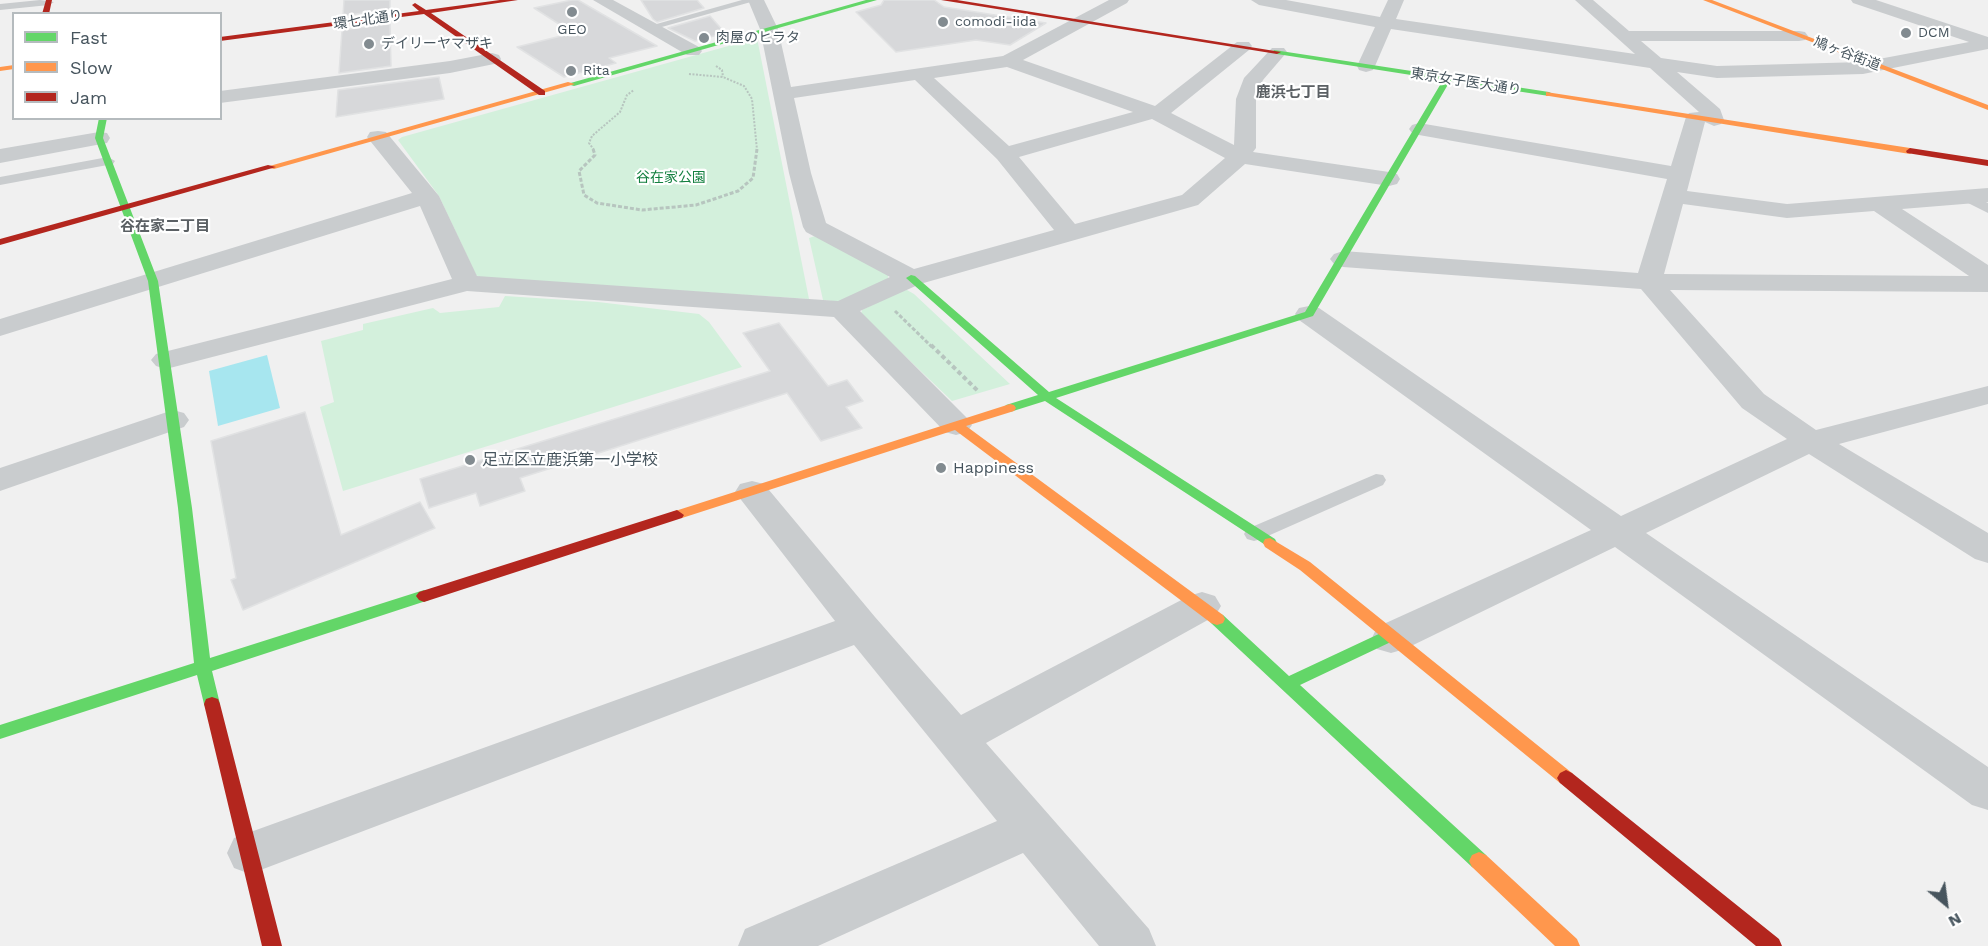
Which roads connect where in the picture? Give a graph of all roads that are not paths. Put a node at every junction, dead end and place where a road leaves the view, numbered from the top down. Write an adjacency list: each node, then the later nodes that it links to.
1 (407, 0): 15 (street)
2 (515, 0): 15 (street, 環七北通り)
3 (601, 0): 18 (street)
4 (754, 0): 18 (lane); 19 (street)
5 (874, 0): 19 (street)
6 (944, 0): 16 (street, 東京女子医大通り)
7 (1121, 0): 16 (street)
8 (1259, 0): 17 (street)
9 (1396, 0): 17 (street)
10 (1583, 0): 20 (street)
11 (1706, 0): 21 (street, 鳩ヶ谷街道)
12 (1858, 0): 23 (street)
13 (48, 5): 14 (lane)
14 (0, 7)
15 (425, 12): 22 (street, 環七北通り); 27 (street)
16 (1082, 21): 24 (street, 東京女子医大通り); 28 (street)
17 (1386, 23): 29 (street); 31 (street)
18 (651, 27): 25 (street)
19 (769, 29): 25 (street); 35 (street)
20 (1625, 36): 21 (street); 29 (street)
21 (1799, 36): 30 (street, 鳩ヶ谷街道)
22 (222, 39)
23 (1988, 43): 30 (street)
24 (1243, 46): 26 (street, 東京女子医大通り); 38 (street)
25 (693, 51): 34 (street)
26 (1278, 52): 31 (street, 東京女子医大通り); 45 (street)
27 (492, 59): 34 (street); 36 (street)
28 (1008, 61): 32 (street); 38 (street)
29 (1657, 63): 30 (street); 39 (street)
30 (1876, 65): 37 (street, 鳩ヶ谷街道)
31 (1366, 66): 33 (street, 東京女子医大通り)
32 (920, 75): 35 (street); 43 (street)
33 (1447, 79): 39 (street, 東京女子医大通り); 41 (street)
34 (542, 93): 42 (street)
35 (782, 94): 60 (street)
36 (222, 97)
37 (1988, 108)
38 (1155, 113): 43 (street); 45 (street)
39 (1705, 119): 47 (street, 東京女子医大通り); 50 (street)
40 (101, 128): 44 (street); 46 (street)
41 (1419, 129): 48 (street); 50 (street)
42 (378, 137): 51 (street); 54 (street)
43 (1005, 154): 56 (street)
44 (0, 156)
45 (1240, 157): 48 (street); 56 (street)
46 (108, 161): 49 (lane); 54 (street)
47 (1988, 163)
48 (1389, 179): 58 (street)
49 (1, 181)
50 (1676, 185): 53 (street); 62 (street)
51 (427, 196): 61 (street); 63 (street)
52 (1976, 196): 53 (street); 55 (lane)
53 (1879, 204): 59 (street)
54 (125, 207): 57 (street); 61 (street)
55 (1988, 209)
56 (1070, 234): 60 (street)
57 (0, 242)
58 (1343, 258): 62 (street); 66 (street)
59 (1988, 277)
60 (911, 278): 65 (street); 70 (street)
61 (153, 281): 67 (street); 68 (street)
62 (1649, 282): 64 (street); 73 (street)
63 (467, 283): 65 (street); 68 (street)
64 (1988, 284)
65 (842, 309): 72 (street)
66 (1310, 314): 70 (street); 77 (street)
67 (0, 328)
68 (165, 360): 71 (street)
69 (1988, 395): 73 (street)
70 (1047, 397): 72 (street); 78 (street)
71 (173, 420): 74 (street); 83 (street)
72 (956, 425): 76 (street); 80 (street)
73 (1811, 441): 77 (street); 79 (street)
74 (0, 480)
75 (1376, 480): 78 (lane)
76 (752, 492): 81 (street); 83 (street)
77 (1617, 531): 82 (street); 87 (street)
78 (1254, 534): 82 (street)
79 (1988, 550)
80 (1202, 606): 84 (street); 86 (street)
81 (861, 627): 86 (street); 89 (street)
82 (1390, 637): 84 (street); 94 (street)
83 (203, 668): 85 (street); 89 (street)
84 (1289, 683): 93 (street)
85 (0, 732)
86 (957, 738): 88 (street)
87 (1988, 791)
88 (1032, 827): 91 (street); 92 (street)
89 (250, 853): 90 (street)
90 (272, 946)
91 (763, 946)
92 (1131, 946)
93 (1570, 946)
94 (1772, 946)

